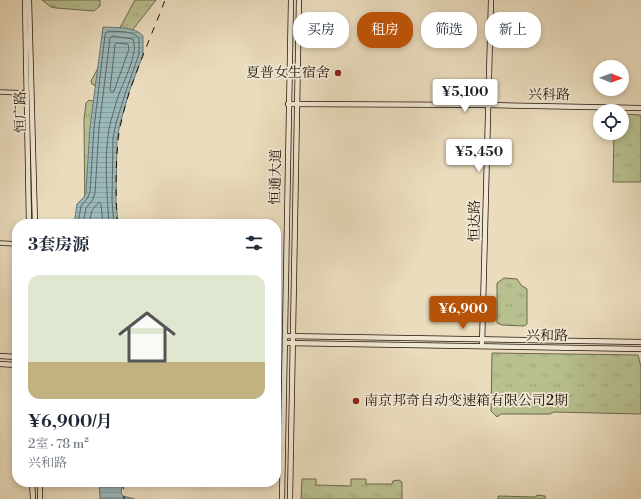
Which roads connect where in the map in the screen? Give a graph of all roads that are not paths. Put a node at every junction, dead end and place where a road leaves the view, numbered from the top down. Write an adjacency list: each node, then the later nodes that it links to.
1 (25, 0): 7 (main road, 恒广路)
2 (29, 0): 13 (main road, 恒广路)
3 (291, 0): 8 (main road, 恒通大道)
4 (299, 0): 9 (main road, 恒通大道)
5 (491, 0): 10 (main road, 恒达路)
6 (0, 92): 7 (street)
7 (27, 93): 12 (main road, 恒广路)
8 (288, 104): 9 (main road, 兴科路); 16 (main road, 恒通大道)
9 (296, 104): 10 (main road, 兴科路); 17 (main road, 恒通大道)
10 (488, 105): 11 (main road, 兴科路); 18 (main road, 恒达路)
11 (641, 108)
12 (29, 219)
13 (35, 219)
14 (0, 243): 15 (street)
15 (12, 244)
16 (285, 336): 17 (main road, 兴和路); 20 (main road, 恒通大道)
17 (293, 336): 18 (main road, 兴和路); 21 (main road, 恒通大道)
18 (483, 339): 19 (main road, 兴和路); 22 (main road, 恒达路)
19 (641, 342)
20 (285, 343): 21 (main road, 兴和路); 32 (main road, 恒通大道)
21 (293, 343): 22 (main road, 兴和路); 33 (main road, 恒通大道)
22 (482, 346): 23 (main road, 兴和路)
23 (641, 348)
24 (0, 356): 25 (main road)
25 (12, 357)
26 (0, 364): 27 (main road)
27 (12, 365)
28 (32, 487): 30 (main road)
29 (40, 487): 31 (main road)
30 (33, 499)
31 (40, 499)
32 (282, 499)
33 (290, 499)

